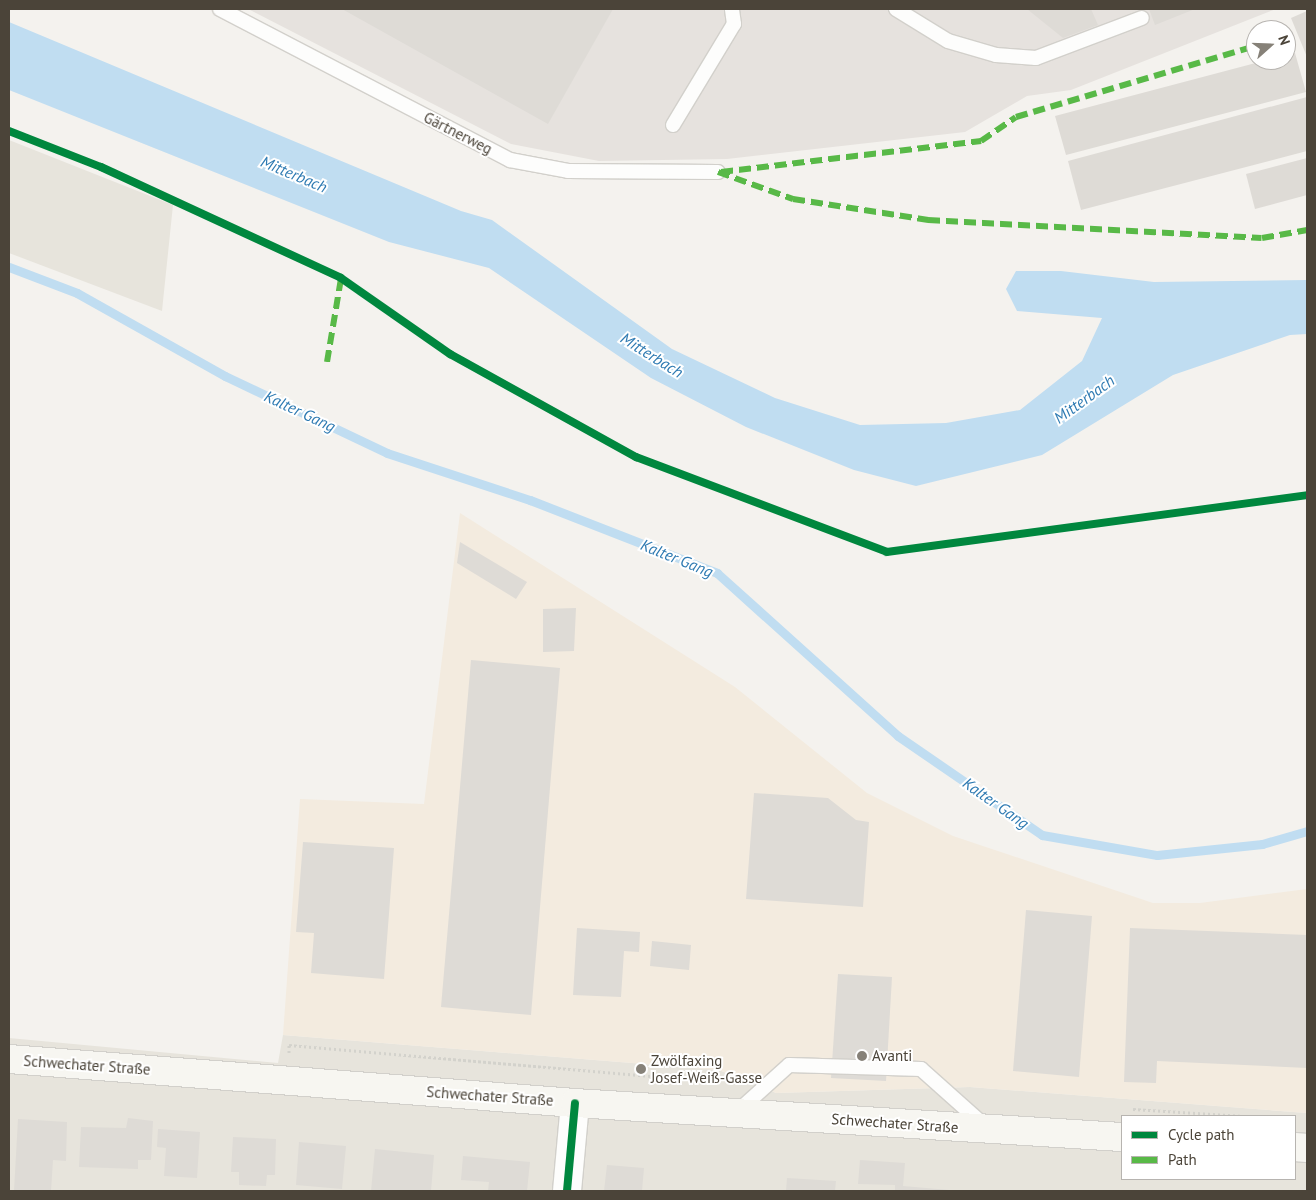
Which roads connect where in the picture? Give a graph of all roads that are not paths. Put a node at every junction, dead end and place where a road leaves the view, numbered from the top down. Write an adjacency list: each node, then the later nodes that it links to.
1 (220, 9): 6 (lane, Gärtnerweg)
2 (732, 9): 5 (lane)
3 (896, 9): 4 (lane)
4 (1142, 18)
5 (673, 125)
6 (718, 172)
7 (9, 1059): 8 (main road, Schwechater Straße)
8 (575, 1103): 9 (main road, Schwechater Straße); 12 (street)
9 (736, 1113): 10 (main road, Schwechater Straße); 10 (lane)
10 (988, 1128): 11 (main road, Schwechater Straße)
11 (1121, 1137)
12 (567, 1191)

